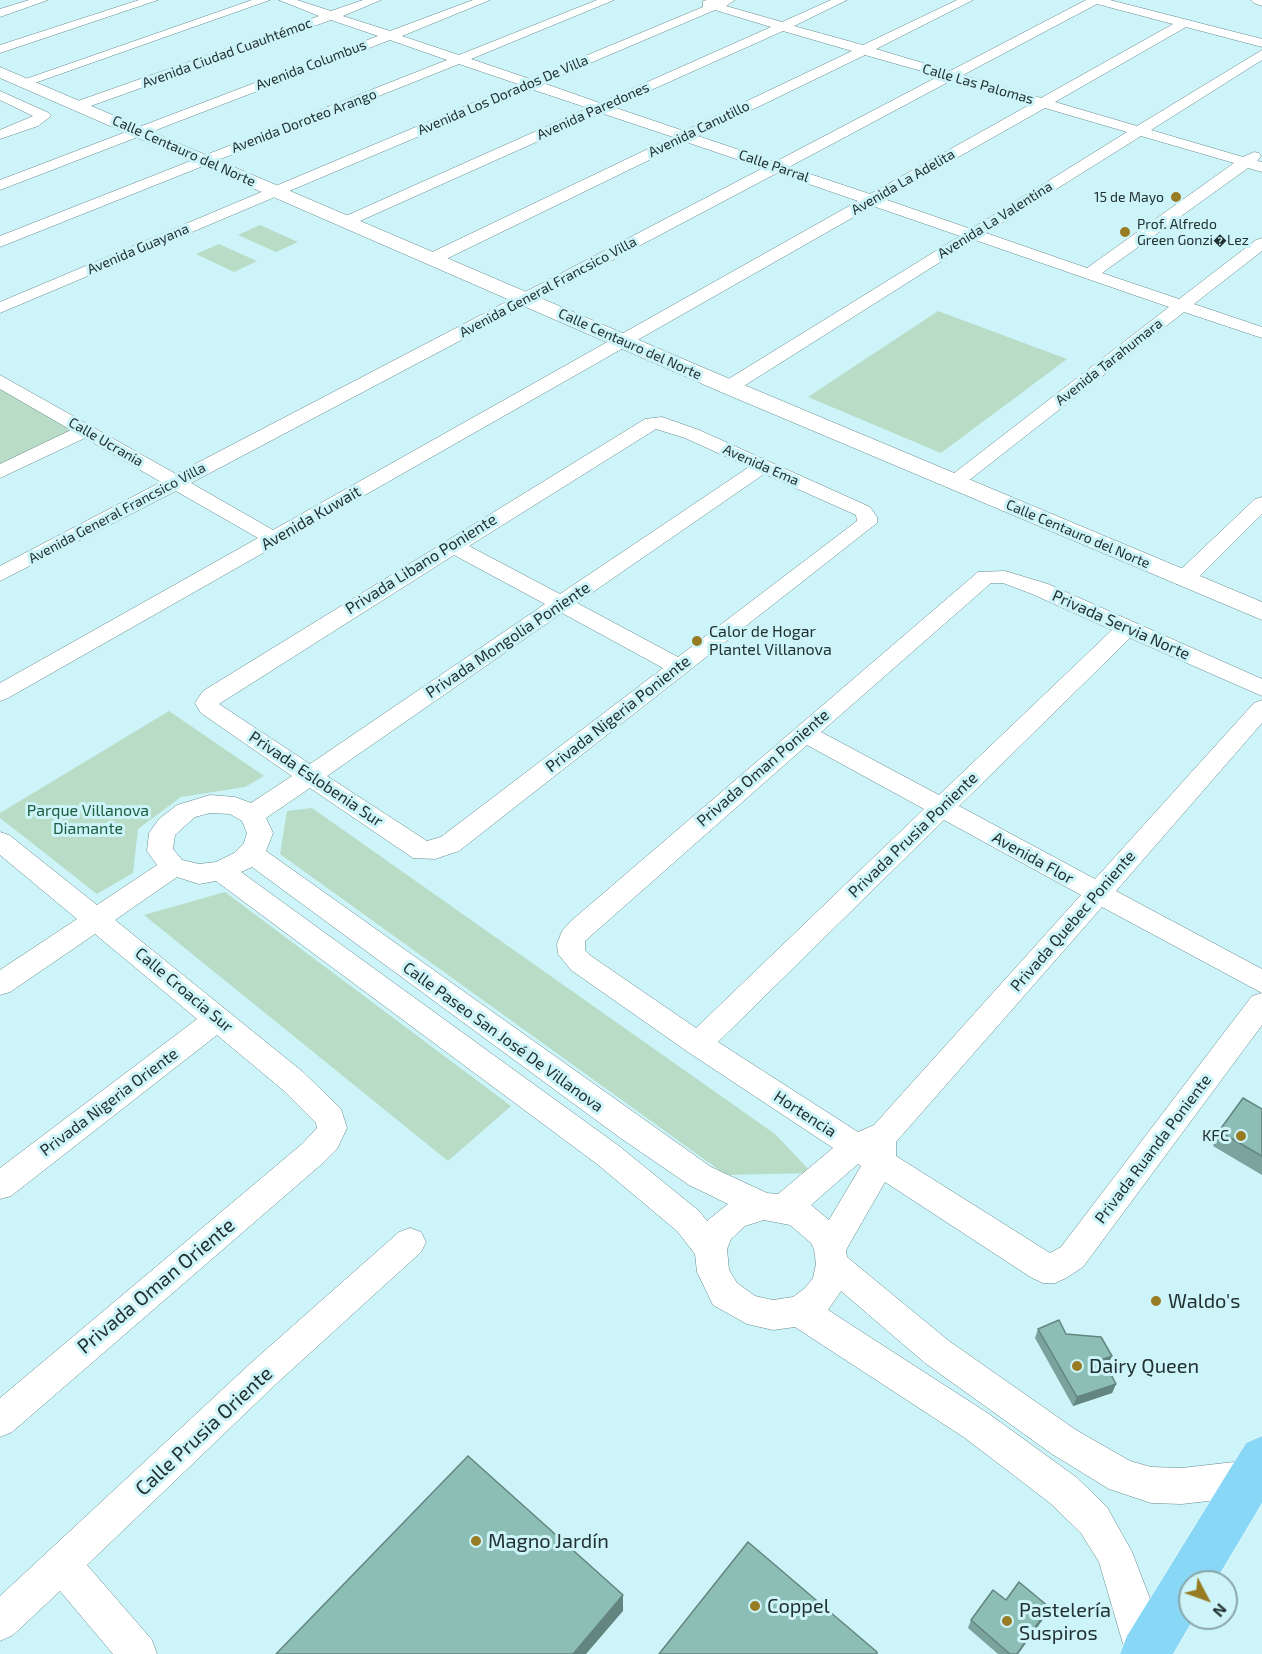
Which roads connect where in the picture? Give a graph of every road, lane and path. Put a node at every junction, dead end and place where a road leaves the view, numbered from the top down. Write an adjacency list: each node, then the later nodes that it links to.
1 (42, 0): 14 (street)
2 (152, 0): 20 (street)
3 (264, 0): 26 (street)
4 (285, 0): 15 (street, Calle Parral)
5 (375, 0): 15 (street, Avenida Ciudad Cuauhtémoc)
6 (484, 0): 18 (street, Avenida Columbus)
7 (608, 0): 23 (street, Avenida Doroteo Arango)
8 (695, 0): 13 (street, Calle Las Palomas)
9 (729, 0): 13 (street, Avenida Los Dorados De Villa)
10 (842, 0): 17 (street, Avenida Paredones)
11 (967, 0): 21 (street, Avenida Canutillo)
12 (1095, 0): 16 (street); 25 (street, Avenida General Francsico Villa)
13 (715, 6): 17 (street, Calle Las Palomas); 27 (street, Avenida Los Dorados De Villa)
14 (0, 13)
15 (331, 15): 18 (street, Calle Parral); 30 (street, Avenida Ciudad Cuauhtémoc)
16 (1184, 22): 19 (street); 29 (street, Avenida La Adelita)
17 (782, 26): 21 (street, Calle Las Palomas); 31 (street, Avenida Paredones)
18 (391, 35): 23 (street, Calle Parral); 33 (street, Avenida Columbus)
19 (1262, 43)
20 (0, 49)
21 (863, 50): 25 (street, Calle Las Palomas); 35 (street, Avenida Canutillo)
22 (1262, 54): 32 (street, Avenida La Valentina)
23 (461, 59): 27 (street, Calle Parral); 37 (street, Avenida Doroteo Arango)
24 (0, 72): 26 (street, Calle Centauro del Norte)
25 (949, 75): 29 (street, Calle Las Palomas); 39 (street, Avenida General Francsico Villa)
26 (24, 82): 30 (street, Calle Centauro del Norte)
27 (532, 83): 31 (street, Calle Parral); 42 (street, Avenida Los Dorados De Villa)
28 (0, 95): 34 (street)
29 (1042, 103): 32 (street, Calle Las Palomas); 43 (street, Avenida La Adelita)
30 (80, 105): 33 (street, Calle Centauro del Norte)
31 (602, 107): 35 (street, Calle Parral); 44 (street, Avenida Paredones)
32 (1138, 130): 38 (street, Calle Las Palomas); 45 (street, Avenida La Valentina)
33 (139, 131): 37 (street, Calle Centauro del Norte); 41 (street, Avenida Columbus)
34 (0, 135)
35 (684, 135): 39 (street, Calle Parral); 48 (street, Avenida Canutillo)
36 (1262, 150): 38 (street)
37 (204, 160): 42 (street, Calle Centauro del Norte); 46 (street, Avenida Doroteo Arango)
38 (1246, 162): 40 (street, Calle Las Palomas); 49 (street)
39 (775, 166): 43 (street, Calle Parral); 50 (street, Avenida General Francsico Villa)
40 (1262, 166)
41 (0, 185)
42 (276, 191): 44 (street, Calle Centauro del Norte); 52 (street, Avenida Guayana)
43 (872, 199): 45 (street, Calle Parral); 54 (street, Avenida La Adelita)
44 (345, 222): 48 (street, Calle Centauro del Norte)
45 (972, 234): 49 (street, Calle Parral); 56 (street, Avenida La Valentina)
46 (0, 242)
47 (1262, 243): 51 (street, Avenida Tarahumara)
48 (432, 259): 50 (street, Calle Centauro del Norte)
49 (1089, 274): 51 (street, Calle Parral)
50 (526, 298): 54 (street, Calle Centauro del Norte); 62 (street, Avenida General Francsico Villa)
51 (1182, 306): 53 (street, Calle Parral); 61 (street, Avenida Tarahumara)
52 (0, 308)
53 (1262, 333)
54 (621, 340): 56 (street, Calle Centauro del Norte); 65 (street, Avenida Kuwait)
55 (1, 382): 58 (street, Calle Ucrania)
56 (729, 387): 61 (street, Calle Centauro del Norte)
57 (644, 426): 59 (street, Avenida Ema); 66 (street, Privada Libano Poniente)
58 (86, 430): 60 (street); 62 (street, Calle Ucrania)
59 (763, 466): 64 (street, Avenida Ema); 70 (street, Privada Mongolia Poniente)
60 (0, 472)
61 (956, 481): 68 (street, Calle Centauro del Norte)
62 (176, 483): 65 (street, Calle Ucrania); 67 (street, Avenida General Francsico Villa)
63 (1262, 503): 68 (street)
64 (867, 523): 73 (street, Privada Nigeria Poniente)
65 (274, 539): 74 (street, Avenida Kuwait)
66 (452, 545): 70 (street); 76 (street, Privada Libano Poniente)
67 (0, 575)
68 (1184, 579): 71 (street, Calle Centauro del Norte)
69 (980, 583): 72 (street, Privada Servia Norte); 78 (street, Privada Oman Poniente)
70 (561, 604): 73 (street); 79 (street, Privada Mongolia Poniente)
71 (1262, 612)
72 (1128, 627): 75 (street, Privada Servia Norte); 80 (street, Privada Prusia Poniente)
73 (680, 667): 83 (street, Privada Nigeria Poniente)
74 (5, 683)
75 (1262, 688)
76 (209, 708): 79 (street, Privada Eslobenia Sur)
77 (1262, 708): 87 (street, Privada Quebec Poniente)
78 (804, 733): 80 (street, Avenida Flor); 89 (street, Privada Oman Poniente)
79 (310, 775): 81 (street, Privada Mongolia Poniente); 83 (street, Privada Eslobenia Sur)
80 (941, 807): 87 (street, Avenida Flor); 95 (street, Privada Prusia Poniente)
81 (252, 815): 84 (street); 85 (street)
82 (0, 841): 88 (street, Calle Croacia Sur)
83 (422, 851)
84 (251, 853): 86 (street); 94 (street, Calle Paseo San José De Villanova)
85 (172, 867): 86 (street); 88 (street)
86 (221, 871): 96 (street, Calle Paseo San José De Villanova)
87 (1098, 893): 90 (street, Avenida Flor); 97 (street, Privada Quebec Poniente)
88 (97, 918): 91 (street); 93 (street, Calle Croacia Sur)
89 (581, 963): 95 (street, Hortencia)
90 (1262, 982)
91 (0, 984)
92 (1262, 1004): 104 (street, Privada Ruanda Poniente)
93 (218, 1019): 98 (street, Calle Croacia Sur); 99 (street, Privada Nigeria Oriente)
94 (494, 1030): 96 (street); 100 (street, Calle Paseo San José De Villanova)
95 (698, 1044): 97 (street, Hortencia)
96 (470, 1051): 102 (street, Calle Paseo San José De Villanova)
97 (874, 1148): 100 (street, Privada Quebec Poniente); 103 (street, Privada Quebec Poniente); 104 (street, Hortencia)
98 (312, 1153): 106 (street, Privada Oman Oriente)
99 (0, 1185)
100 (774, 1207): 102 (street); 103 (street)
101 (410, 1242): 108 (street, Calle Prusia Oriente)
102 (711, 1249): 105 (street)
103 (831, 1256): 105 (street); 107 (street)
104 (1031, 1262)
105 (799, 1311): 111 (street)
106 (0, 1420)
107 (1256, 1469): 111 (main road)
108 (62, 1565): 109 (street, Calle Prusia Oriente); 110 (street)
109 (0, 1622)
110 (138, 1654)
111 (1145, 1654)

